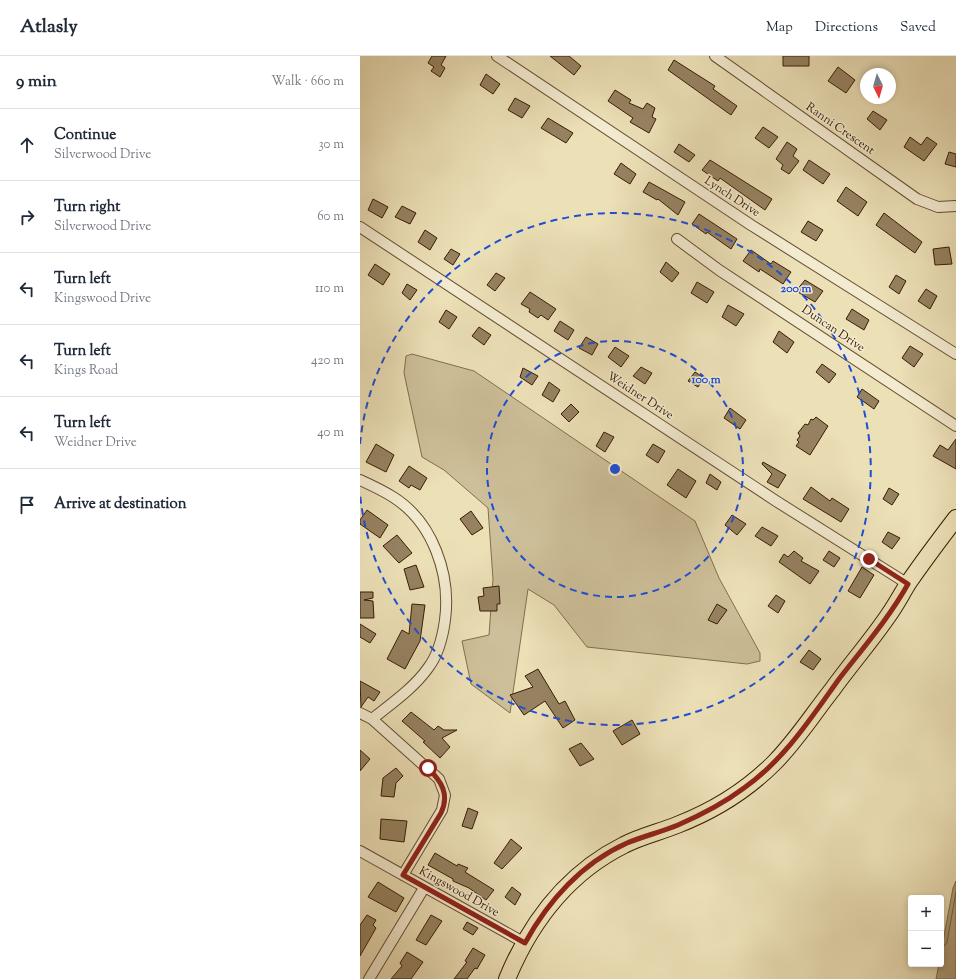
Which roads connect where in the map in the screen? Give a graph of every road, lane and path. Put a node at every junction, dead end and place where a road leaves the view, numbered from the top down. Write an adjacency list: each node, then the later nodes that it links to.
1 (497, 56): 6 (street, Lynch Drive)
2 (715, 56): 3 (street, Ranni Crescent)
3 (956, 206)
4 (360, 227): 10 (street, Weidner Drive)
5 (677, 239): 7 (street, Duncan Drive)
6 (956, 354)
7 (956, 426)
8 (360, 480): 12 (street)
9 (956, 518): 10 (main road)
10 (908, 584): 16 (main road)
11 (360, 713): 12 (street)
12 (372, 719): 14 (street)
13 (360, 851): 14 (street, Kingswood Drive)
14 (403, 875): 15 (street, Kingswood Drive)
15 (424, 888): 16 (street, Kingswood Drive); 17 (street)
16 (525, 943): 18 (main road)
17 (369, 979)
18 (507, 979)

